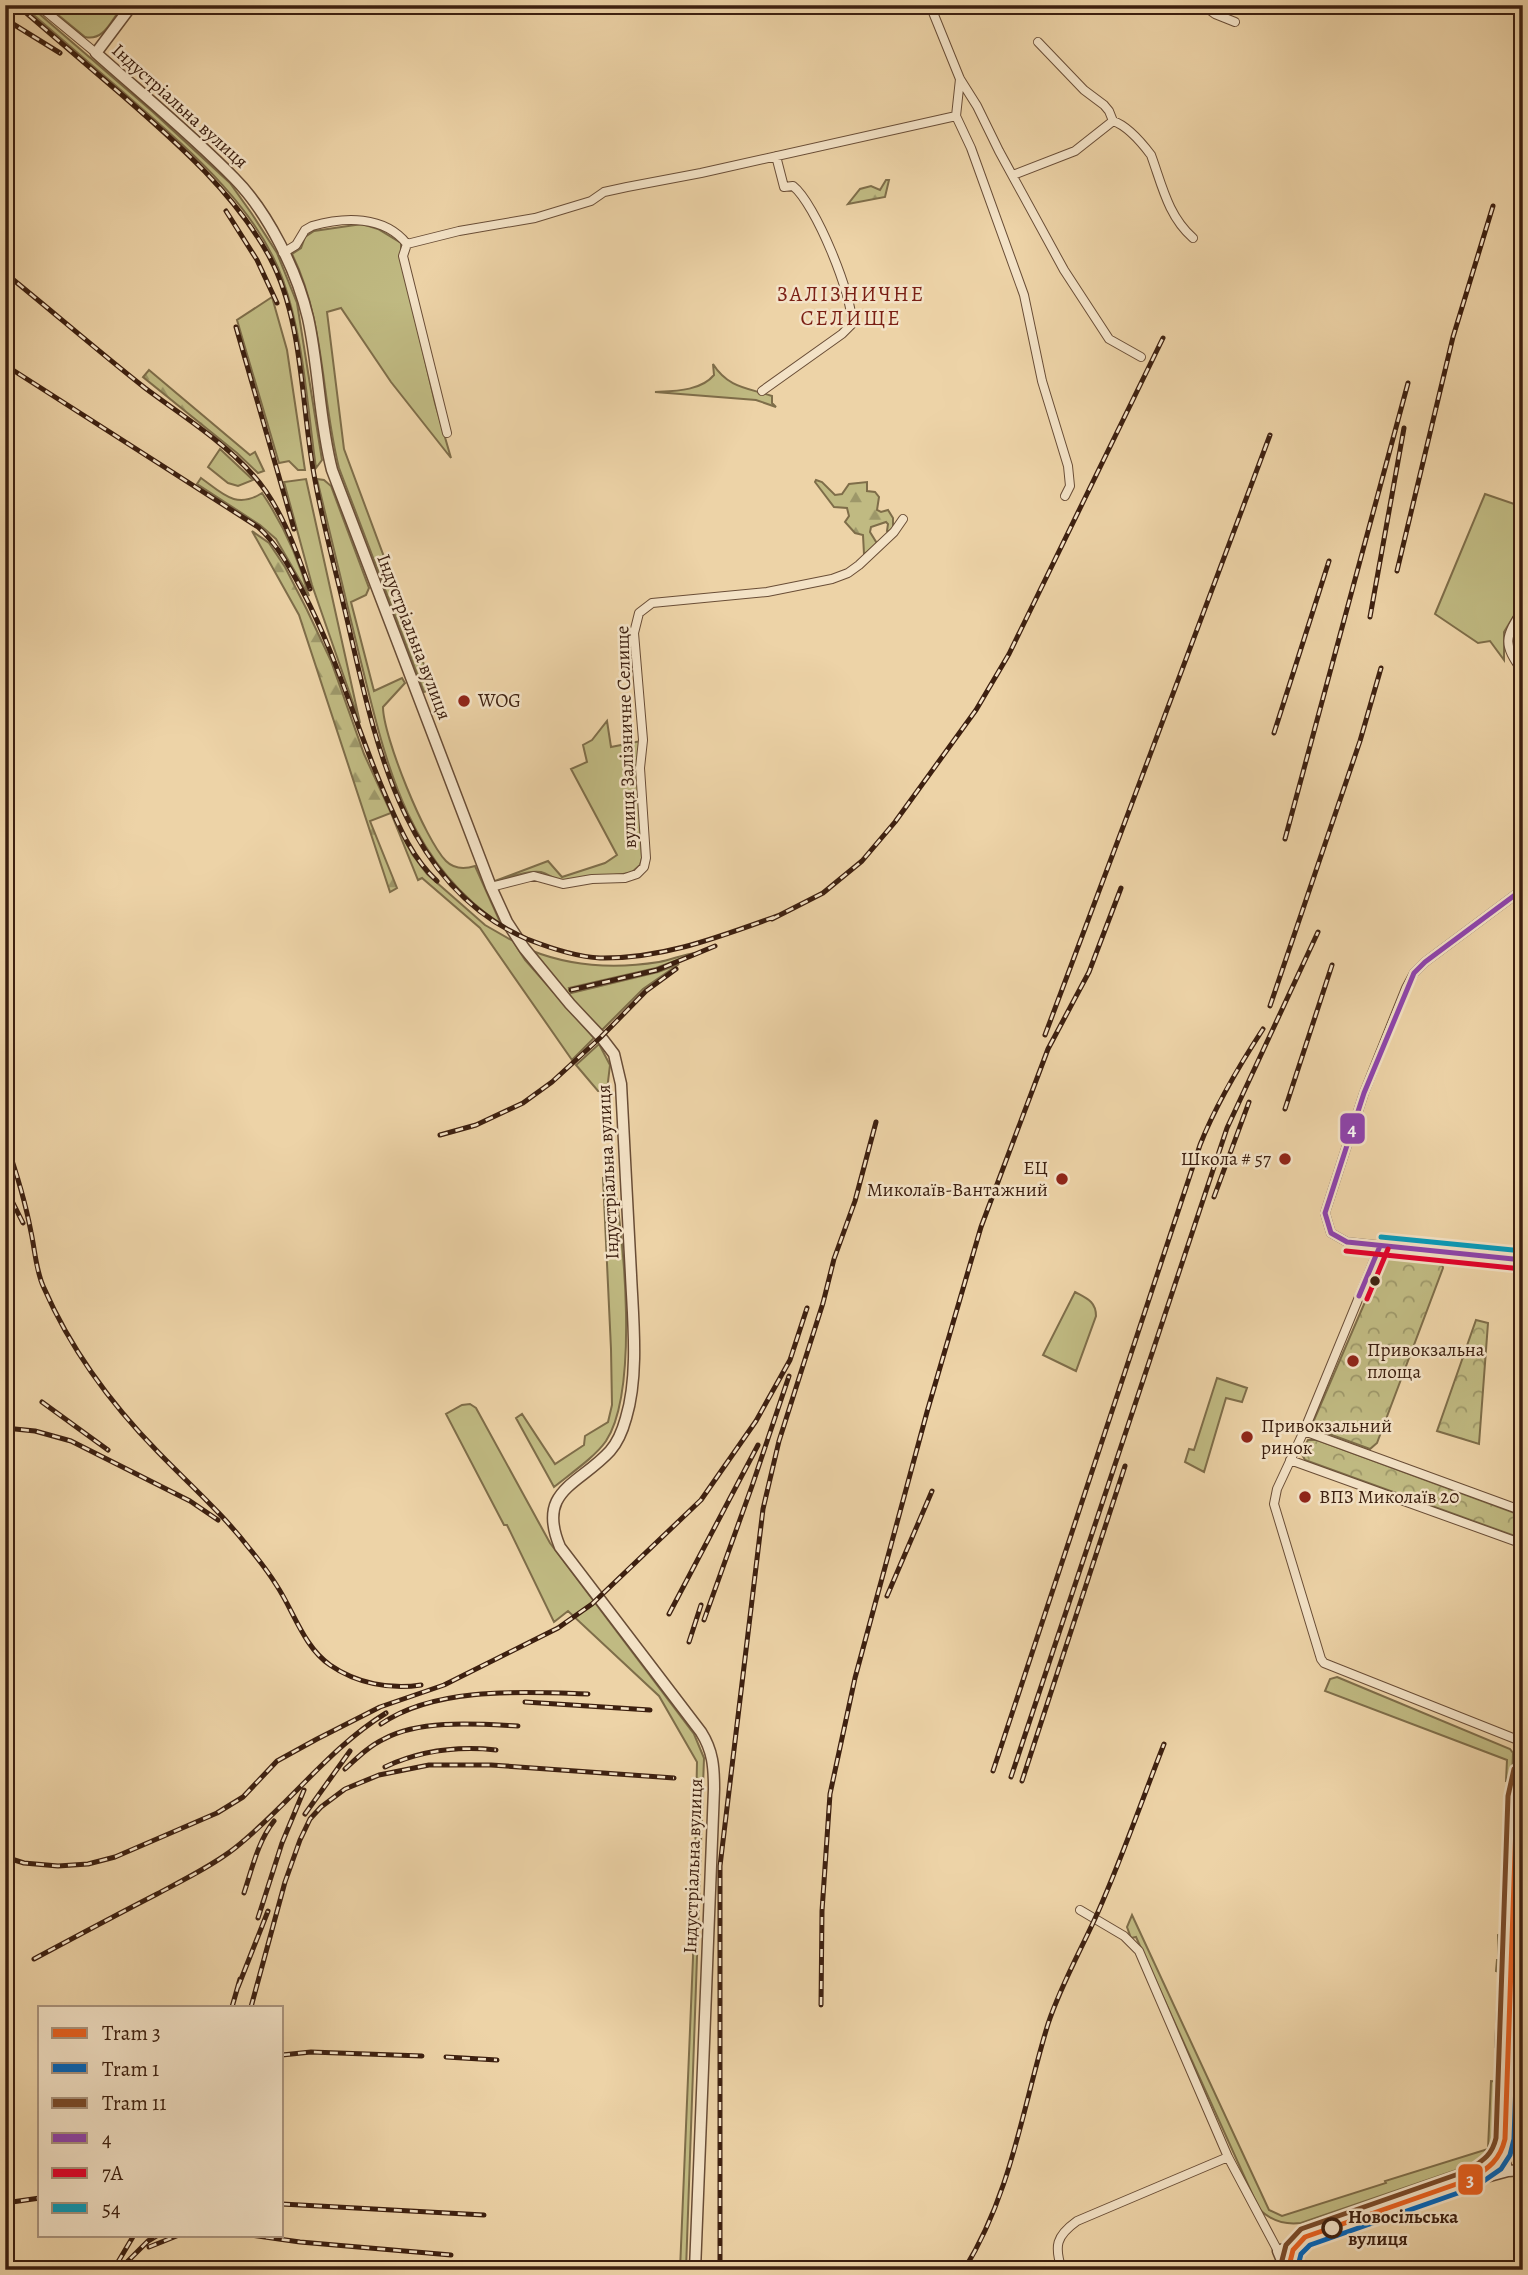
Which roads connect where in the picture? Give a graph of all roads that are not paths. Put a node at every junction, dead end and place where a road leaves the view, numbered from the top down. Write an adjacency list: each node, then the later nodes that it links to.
1 (38, 5): 7 (street, Індустріальна вулиця)
2 (132, 5): 7 (street)
3 (930, 5): 8 (street)
4 (1203, 5): 5 (street)
5 (1235, 22)
6 (1038, 42): 10 (street)
7 (96, 53): 15 (street, Індустріальна вулиця)
8 (960, 79): 9 (street); 12 (street)
9 (956, 116): 11 (street); 19 (street)
10 (1113, 121): 12 (street); 13 (street)
11 (776, 156): 14 (street); 17 (street)
12 (1013, 175): 16 (street)
13 (1193, 238)
14 (407, 244): 15 (street); 18 (street)
15 (283, 253): 23 (street, Індустріальна вулиця)
16 (1141, 357)
17 (762, 391)
18 (447, 433)
19 (1065, 496)
20 (903, 519): 23 (street, вулиця Залізничне Селище)
21 (1523, 609): 22 (street)
22 (1523, 672)
23 (491, 887): 40 (street, Індустріальна вулиця)
24 (1523, 889): 25 (street)
25 (1380, 1246): 26 (street); 27 (street)
26 (1523, 1260)
27 (1304, 1431): 28 (street); 29 (street)
28 (1290, 1460): 30 (street); 31 (street)
29 (1523, 1511)
30 (1523, 1544)
31 (1523, 1742)
32 (1523, 1756): 34 (street)
33 (1080, 1910): 36 (street)
34 (1513, 1956): 35 (street); 38 (street)
35 (1523, 1957)
36 (1228, 2157): 39 (street); 41 (street)
37 (1523, 2170): 38 (street)
38 (1508, 2171): 39 (street)
39 (1278, 2251): 42 (street)
40 (695, 2270)
41 (1062, 2270)
42 (1286, 2270)

